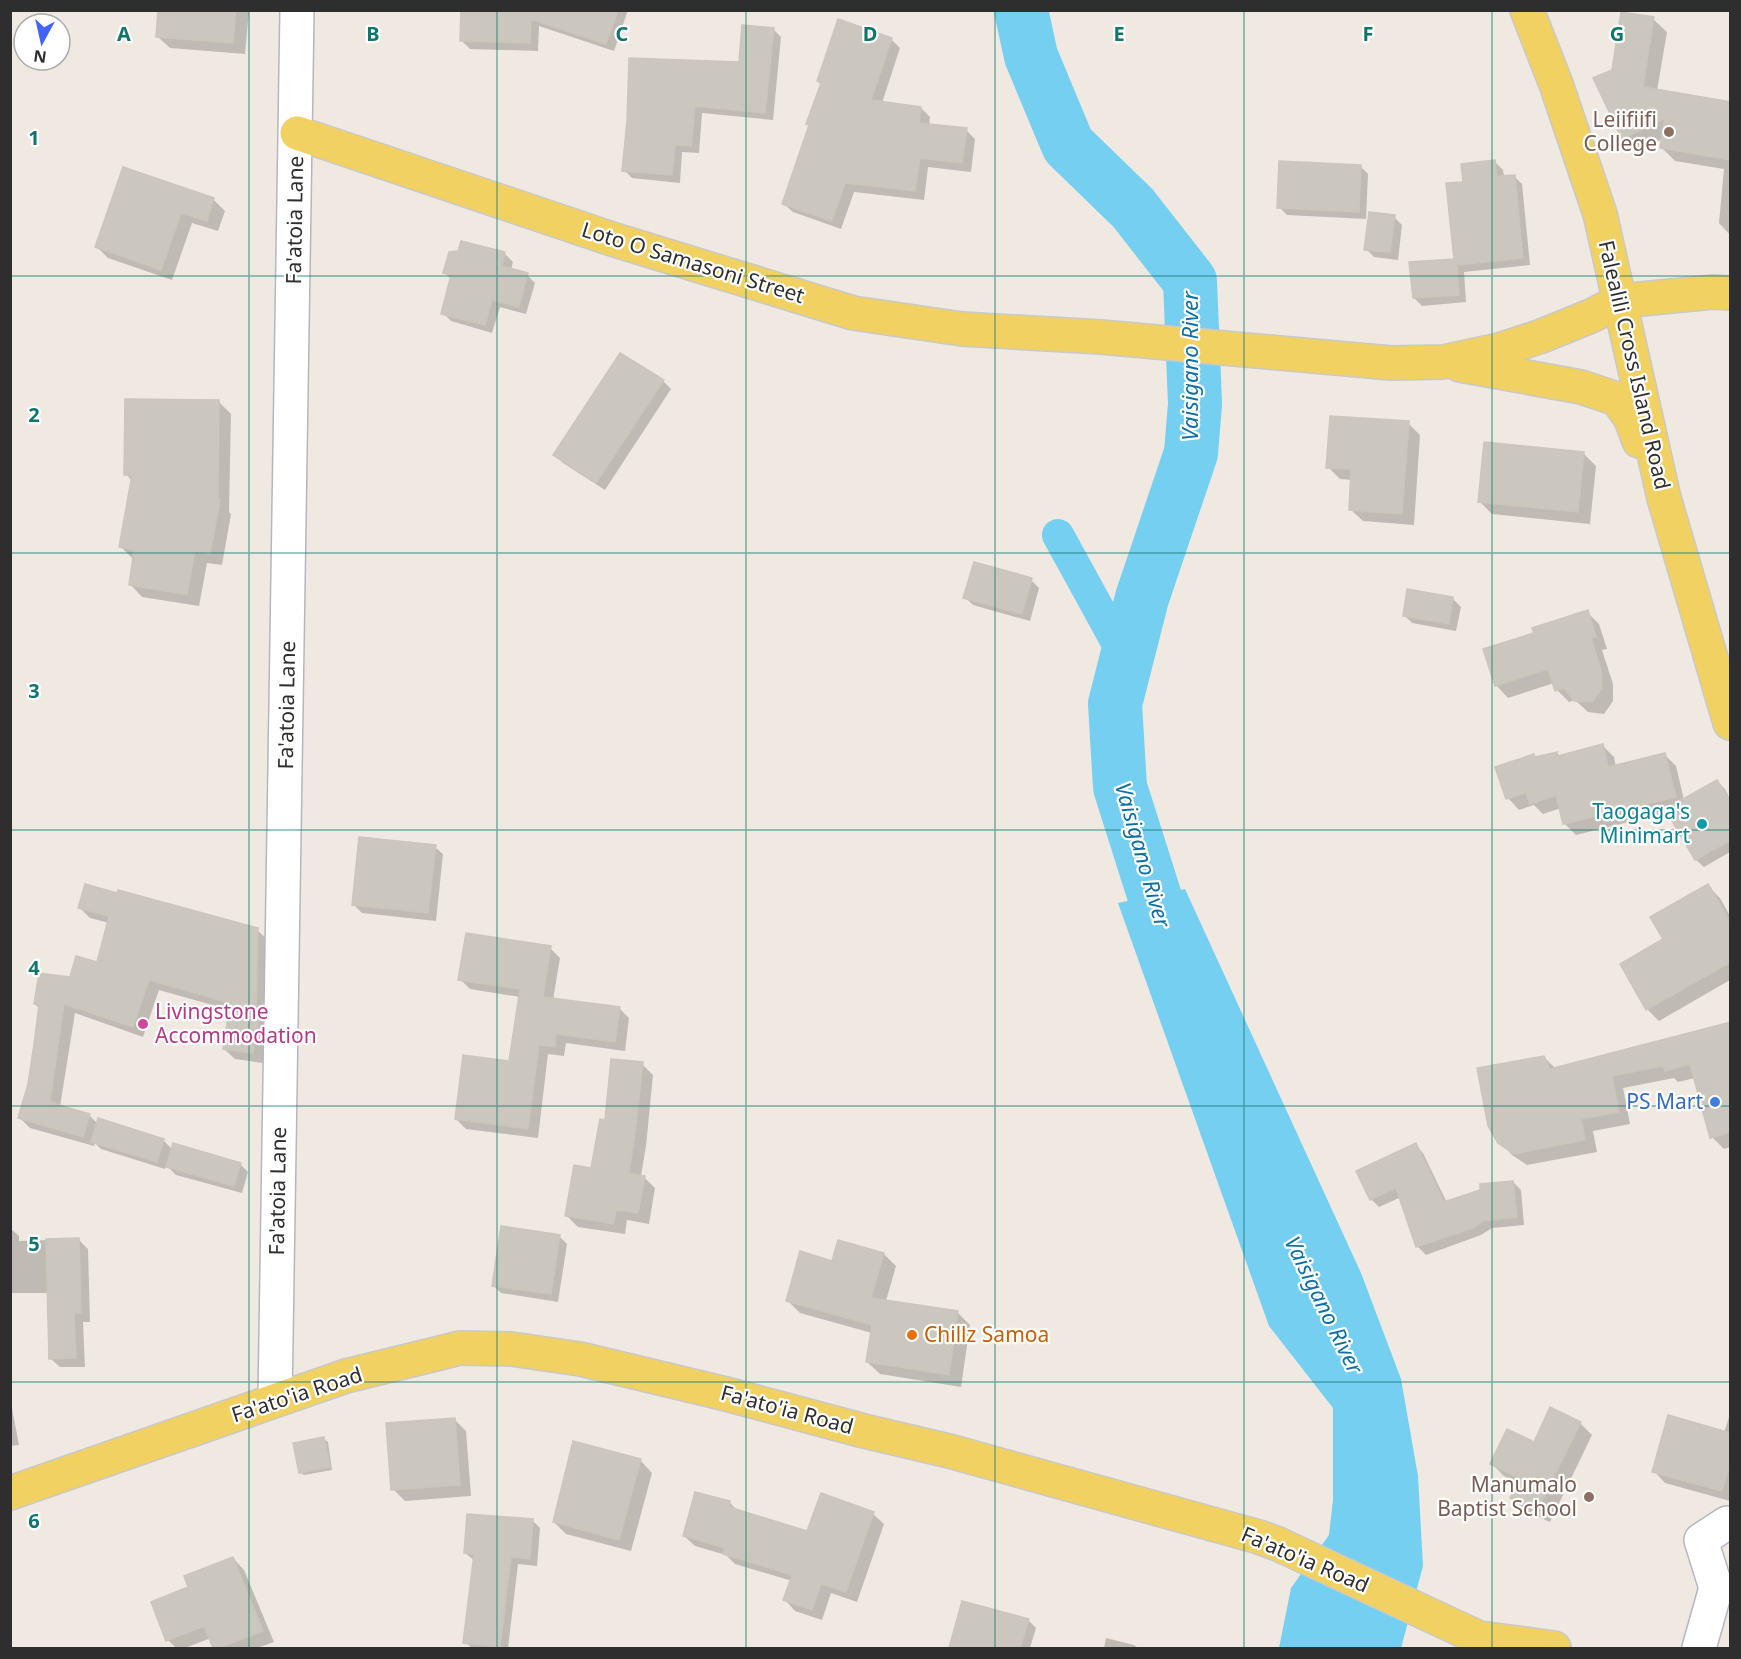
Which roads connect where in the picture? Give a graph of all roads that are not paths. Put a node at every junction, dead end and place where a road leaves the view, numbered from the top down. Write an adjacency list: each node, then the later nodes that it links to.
1 (297, 10): 3 (street, Fa'atoia Lane)
2 (1527, 10): 5 (main road, Falealili Cross Island Road)
3 (297, 133): 6 (main road, Loto O Samasoni Street); 9 (street, Fa'atoia Lane)
4 (1731, 293): 5 (main road)
5 (1620, 301): 6 (main road); 7 (main road, Falealili Cross Island Road)
6 (1443, 362): 7 (main road)
7 (1664, 498): 8 (main road, Falealili Cross Island Road)
8 (1731, 723)
9 (275, 1400): 10 (main road, Fa'ato'ia Road); 13 (main road, Fa'ato'ia Road)
10 (10, 1493)
11 (1731, 1525): 14 (street)
12 (1731, 1622): 15 (street)
13 (1554, 1648)
14 (1699, 1648)
15 (1722, 1648)

